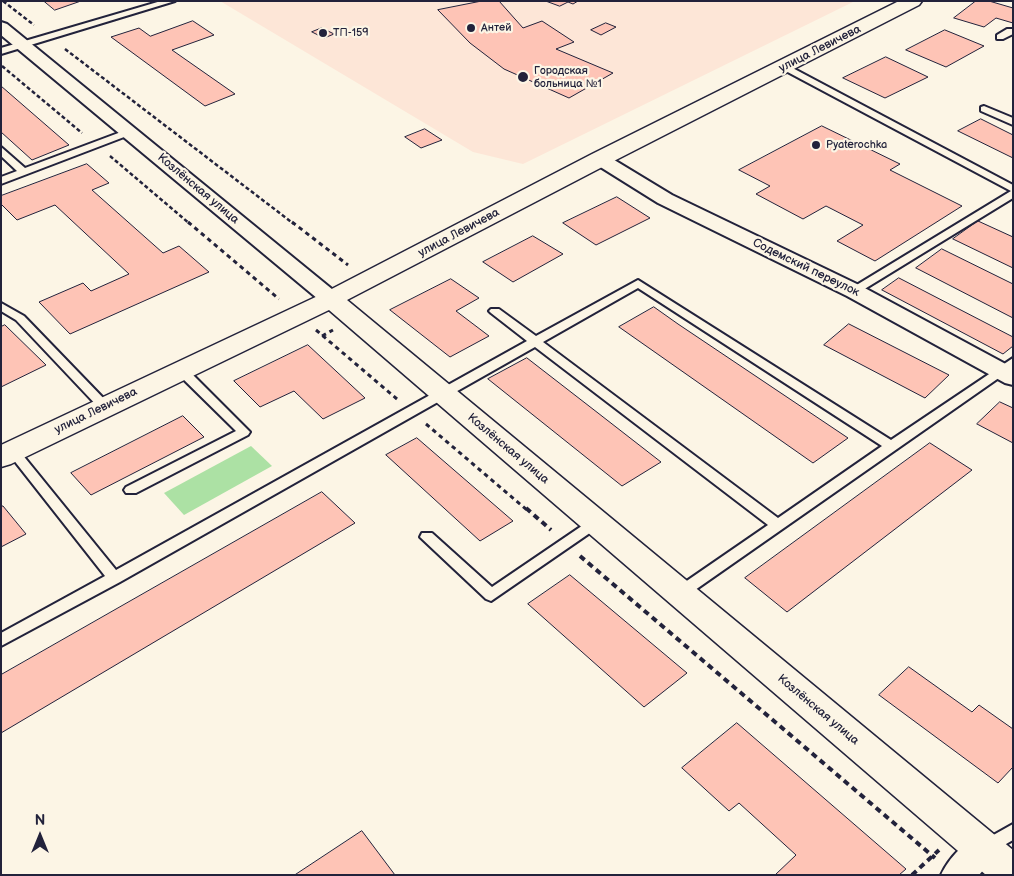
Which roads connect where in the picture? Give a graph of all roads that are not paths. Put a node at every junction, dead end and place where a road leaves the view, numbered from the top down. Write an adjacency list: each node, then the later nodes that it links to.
1 (171, 1): 6 (lane)
2 (913, 1): 8 (street, улица Левичева)
3 (1, 26): 6 (street, Козлёнская улица)
4 (1013, 32): 5 (lane)
5 (1000, 37)
6 (23, 44): 7 (lane); 11 (street, Козлёнская улица)
7 (1, 52)
8 (785, 67): 13 (street, улица Левичева); 16 (lane)
9 (984, 109): 10 (lane)
10 (1013, 122)
11 (129, 132): 14 (lane); 19 (street, Козлёнская улица)
12 (1, 150): 14 (lane)
13 (600, 159): 18 (street, Содемский переулок); 19 (street, улица Левичева)
14 (24, 172): 15 (lane)
15 (1, 181)
16 (1013, 190)
17 (1013, 194): 18 (lane)
18 (854, 291): 24 (street, Содемский переулок)
19 (331, 299): 23 (street, улица Левичева); 25 (street, Козлёнская улица)
20 (1, 306): 26 (lane)
21 (495, 311): 22 (lane)
22 (534, 341): 25 (lane); 27 (lane); 31 (lane)
23 (181, 370): 26 (street, улица Левичева); 29 (lane)
24 (1008, 370): 27 (lane)
25 (444, 394): 30 (street, Козлёнская улица); 33 (lane)
26 (106, 407): 28 (street, улица Левичева)
27 (891, 446): 31 (lane)
28 (7, 454): 33 (lane)
29 (131, 490)
30 (595, 522): 32 (lane); 34 (street, Козлёнская улица)
31 (778, 526): 34 (lane)
32 (426, 537)
33 (115, 578): 35 (lane)
34 (680, 594): 37 (street, Козлёнская улица)
35 (1, 640)
36 (1013, 831): 37 (lane)
37 (982, 849): 38 (street); 39 (street, Козлёнская улица)
38 (949, 868)
39 (1013, 874)

